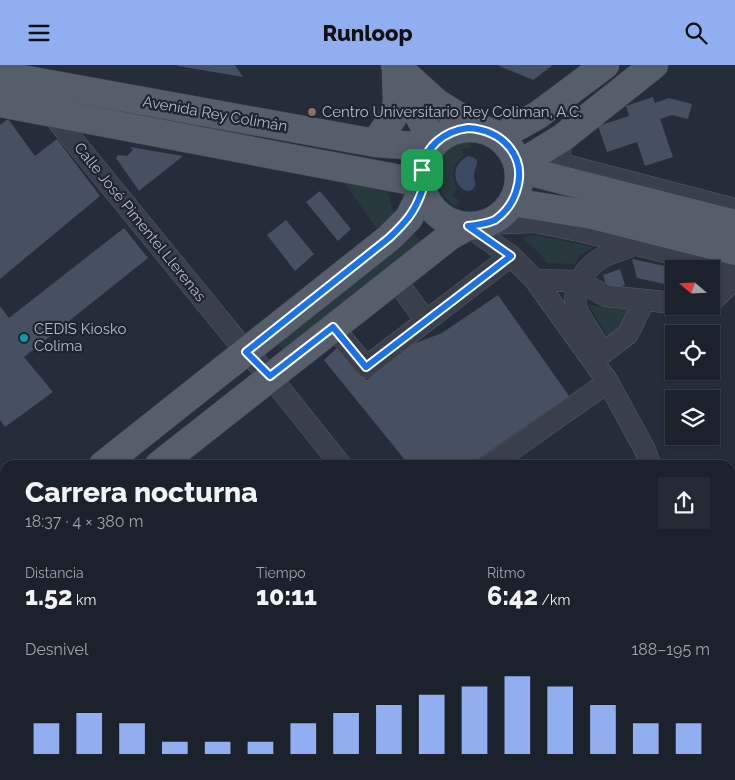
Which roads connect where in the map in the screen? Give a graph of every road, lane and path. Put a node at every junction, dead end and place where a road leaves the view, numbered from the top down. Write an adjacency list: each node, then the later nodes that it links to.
1 (605, 65): 7 (main road)
2 (654, 65): 8 (main road)
3 (394, 68): 7 (main road); 9 (main road); 10 (main road)
4 (11, 73): 6 (street, Calle José Pimentel Llerenas); 9 (main road, Avenida Rey Colimán)
5 (0, 103): 6 (main road, Avenida Rey Colimán)
6 (50, 113): 12 (main road, Avenida Rey Colimán); 31 (street, Calle José Pimentel Llerenas)
7 (489, 133): 10 (main road); 11 (main road)
8 (562, 138): 11 (main road); 15 (street)
9 (376, 143): 10 (main road, Avenida Rey Colimán)
10 (433, 146): 12 (main road)
11 (518, 167): 13 (main road); 14 (main road)
12 (422, 186): 17 (main road); 31 (main road)
13 (512, 202): 14 (main road); 17 (main road)
14 (595, 203): 16 (main road); 19 (main road)
15 (735, 209)
16 (735, 224)
17 (476, 225): 18 (street); 20 (street); 22 (main road)
18 (636, 245): 21 (street); 25 (street)
19 (735, 251)
20 (511, 256): 24 (street); 29 (street)
21 (735, 269)
22 (395, 279): 29 (street); 30 (main road)
23 (735, 279): 26 (street)
24 (535, 280): 25 (street); 34 (street)
25 (580, 281): 27 (street); 32 (street)
26 (720, 293)
27 (644, 301): 28 (street); 32 (street)
28 (665, 302)
29 (426, 321): 30 (street)
30 (333, 327): 33 (main road)
31 (246, 352): 33 (street, Calle José Pimentel Llerenas); 35 (main road)
32 (603, 353): 34 (street)
33 (270, 376): 36 (main road); 37 (street, Calle José Pimentel Llerenas)
34 (608, 382): 38 (street); 39 (street)
35 (109, 460)
36 (164, 460)
37 (337, 460)
38 (504, 460)
39 (648, 460)

